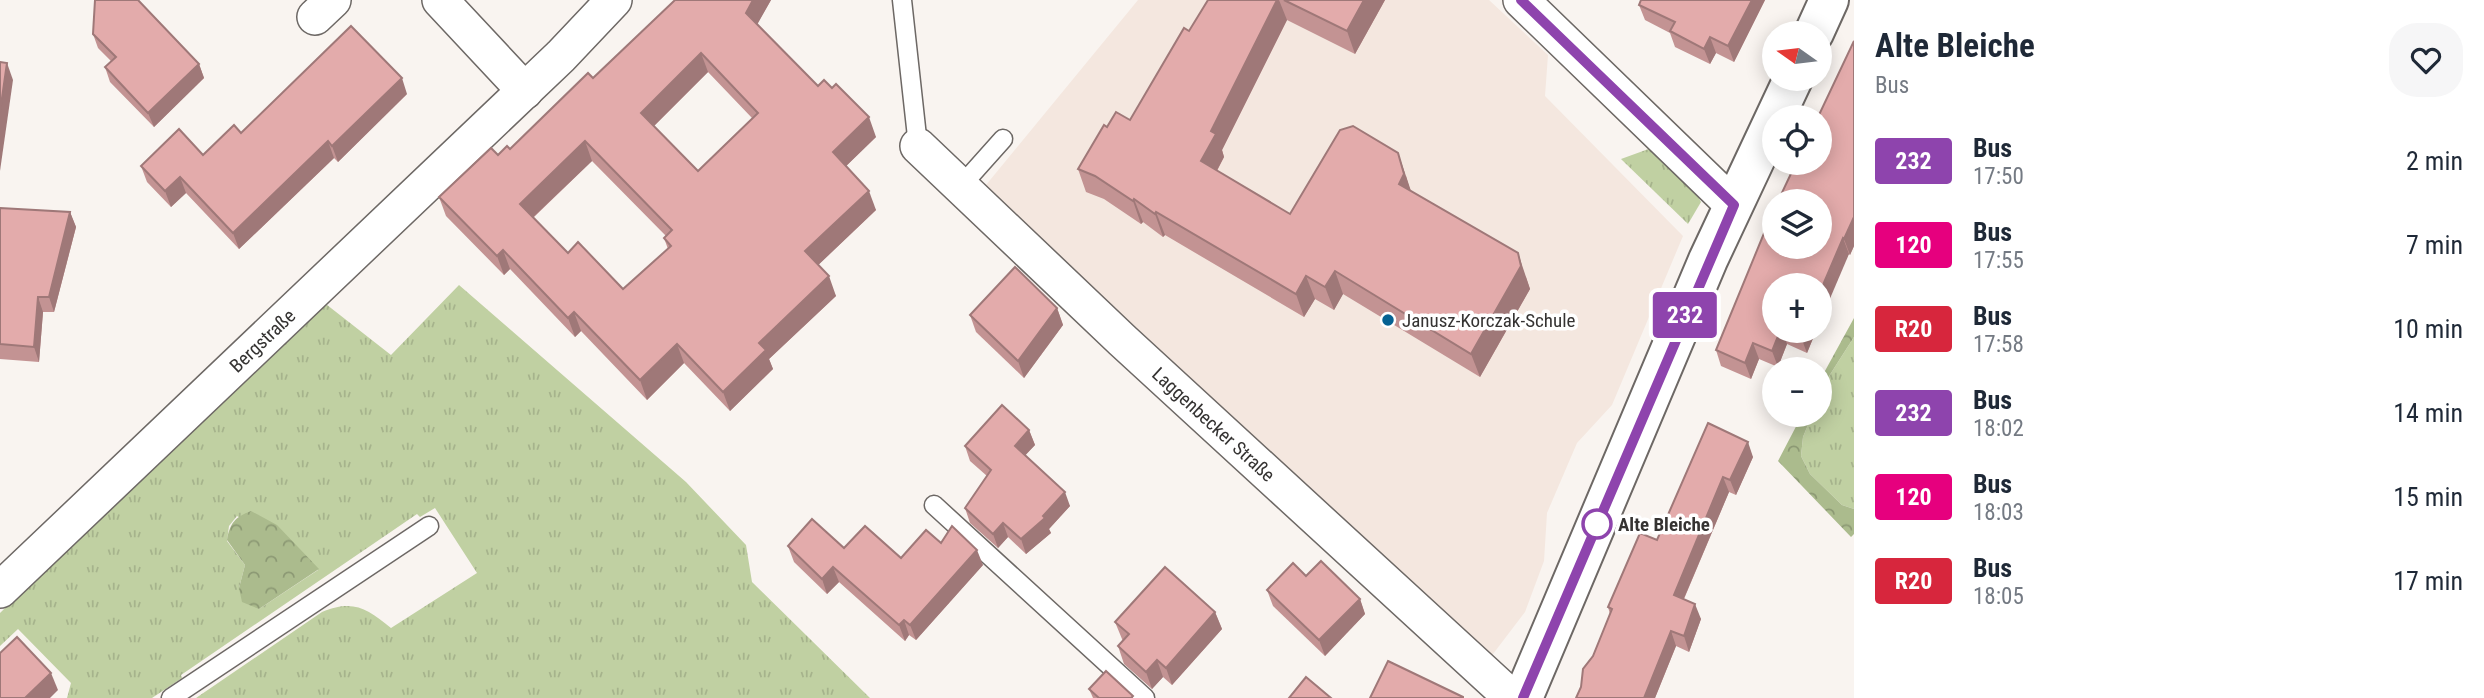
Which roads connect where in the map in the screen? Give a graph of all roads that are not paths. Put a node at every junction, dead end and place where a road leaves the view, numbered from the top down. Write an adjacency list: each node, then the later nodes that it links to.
1 (440, 0): 7 (street)
2 (614, 0): 7 (street, Bergstraße)
3 (902, 0): 10 (lane)
4 (1521, 0): 12 (street)
5 (1829, 0): 6 (street)
6 (1819, 21)
7 (525, 91): 15 (street, Bergstraße)
8 (1787, 91): 12 (street)
9 (1003, 139): 11 (lane)
10 (918, 146): 11 (street, Laggenbecker Straße)
11 (961, 186): 18 (street, Laggenbecker Straße)
12 (1734, 205): 19 (street)
13 (934, 505): 17 (lane)
14 (429, 526): 16 (lane)
15 (0, 590)
16 (171, 698)
17 (1145, 698)
18 (1512, 698)
19 (1523, 698)

